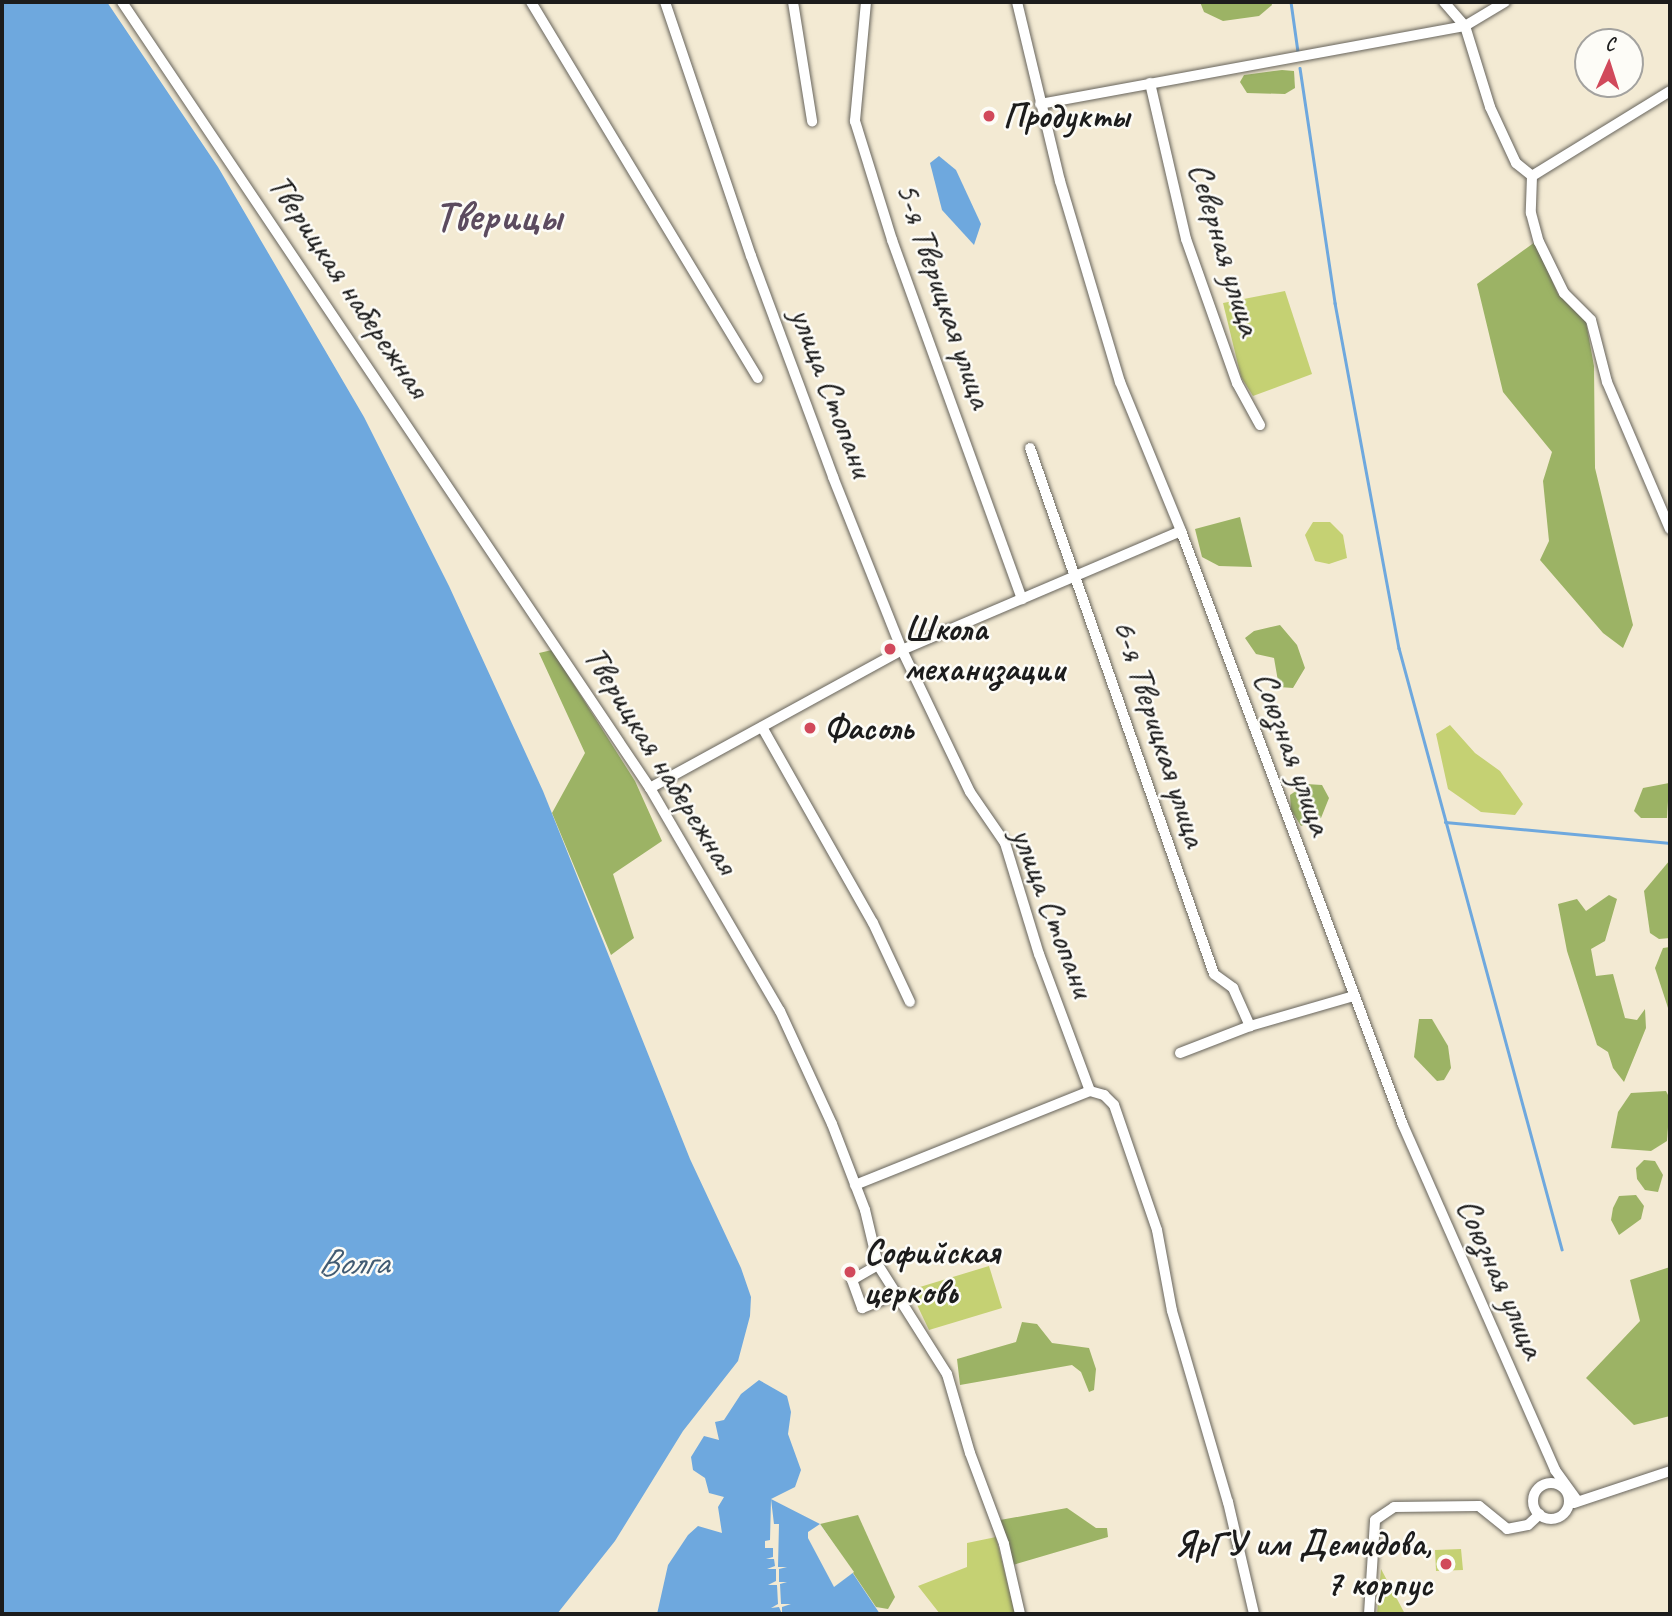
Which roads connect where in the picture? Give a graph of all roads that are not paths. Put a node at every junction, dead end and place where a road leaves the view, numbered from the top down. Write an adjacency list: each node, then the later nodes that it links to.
1 (122, 2): 24 (street, Тверицкая набережная)
2 (531, 2): 15 (street)
3 (666, 2): 22 (street, улица Стопани)
4 (793, 2): 13 (street)
5 (866, 2): 21 (street, 5-я Тверицкая улица)
6 (1017, 2): 12 (street, Союзная улица)
7 (1444, 2): 9 (street)
8 (1505, 2): 9 (street)
9 (1465, 26): 10 (street); 14 (street)
10 (1150, 83): 12 (street); 16 (street, Северная улица)
11 (1670, 91): 14 (street)
12 (1040, 104): 19 (street, Союзная улица)
13 (812, 121)
14 (1532, 176): 18 (street)
15 (758, 378)
16 (1261, 425)
17 (1031, 448): 20 (street, 6-я Тверицкая улица)
18 (1670, 529)
19 (1181, 531): 20 (street); 25 (street, Союзная улица)
20 (1077, 575): 21 (street); 27 (street, 6-я Тверицкая улица)
21 (1022, 599): 22 (street)
22 (902, 650): 23 (street); 29 (street, улица Стопани)
23 (762, 727): 24 (street); 26 (street)
24 (650, 788): 30 (street, Тверицкая набережная)
25 (1354, 996): 27 (street); 34 (street, Союзная улица)
26 (910, 1002)
27 (1250, 1026): 28 (street)
28 (1180, 1053)
29 (1090, 1091): 30 (street); 38 (street)
30 (855, 1185): 31 (street, Тверицкая набережная)
31 (878, 1265): 32 (street, Тверицкая набережная); 32 (street)
32 (896, 1294): 37 (street, Тверицкая набережная)
33 (1670, 1471): 35 (street)
34 (1566, 1490): 35 (street, Союзная улица); 36 (street)
35 (1573, 1503): 36 (street)
36 (1540, 1514): 39 (street)
37 (1020, 1614)
38 (1254, 1614)
39 (1369, 1614)

